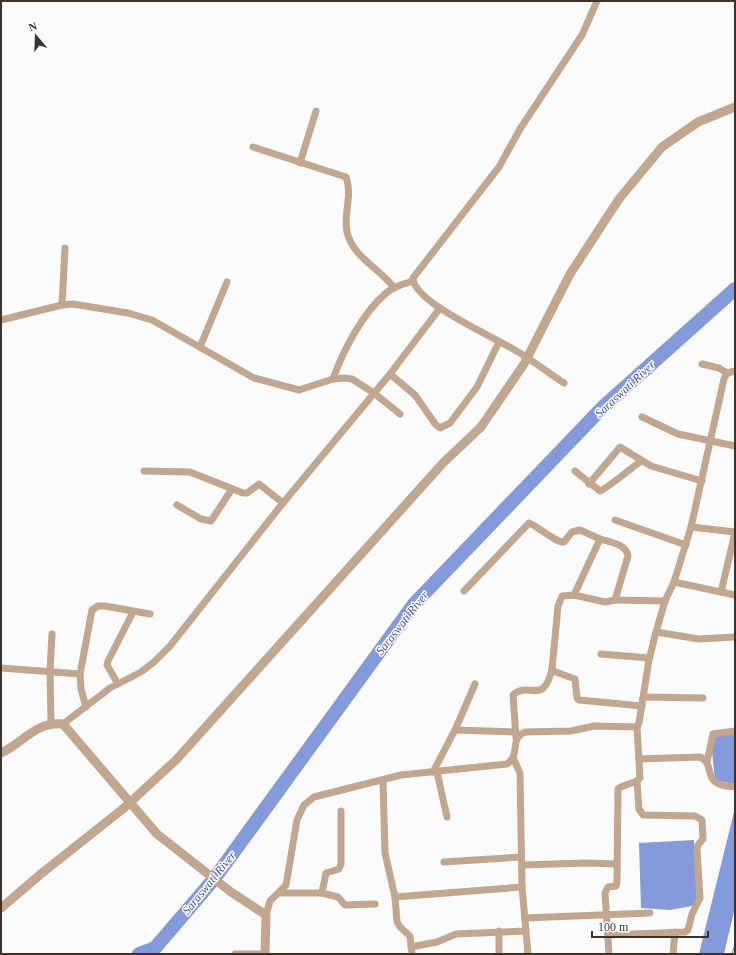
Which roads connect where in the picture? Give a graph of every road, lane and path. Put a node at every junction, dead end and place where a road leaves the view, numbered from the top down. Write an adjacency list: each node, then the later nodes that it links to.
1 (597, 1): 7 (street)
2 (735, 107): 77 (street, bridge)
3 (316, 111): 5 (street)
4 (253, 147): 5 (street)
5 (300, 163): 9 (street)
6 (65, 248): 10 (street)
7 (413, 281): 9 (street); 11 (street)
8 (227, 282): 14 (street)
9 (394, 288): 19 (street)
10 (62, 305): 12 (street); 14 (street)
11 (440, 308): 13 (street); 18 (street)
12 (1, 320)
13 (498, 342): 18 (street); 20 (street)
14 (200, 347): 19 (street)
15 (702, 364): 17 (street)
16 (735, 371): 17 (street)
17 (727, 373): 24 (street)
18 (390, 374): 21 (street)
19 (333, 379): 21 (street)
20 (564, 384)
21 (374, 394): 22 (street); 32 (street)
22 (400, 414)
23 (642, 417): 24 (street)
24 (711, 440): 25 (street); 29 (street)
25 (735, 446)
26 (641, 461): 29 (street); 30 (street); 30 (street)
27 (144, 471): 31 (street)
28 (575, 471): 30 (street)
29 (702, 481): 35 (street)
30 (589, 484)
31 (232, 489): 32 (street); 33 (street)
32 (283, 503): 57 (street)
33 (177, 505)
34 (615, 520): 38 (street)
35 (691, 527): 36 (street); 38 (street)
36 (735, 532): 41 (street)
37 (600, 539): 40 (street); 42 (street); 44 (street)
38 (686, 545): 39 (street)
39 (674, 582): 41 (street); 45 (street)
40 (464, 591)
41 (722, 592): 43 (street)
42 (574, 595): 44 (street); 54 (street)
43 (735, 595)
44 (615, 600): 45 (street)
45 (665, 601): 48 (street)
46 (133, 612): 47 (street); 56 (street); 57 (street)
47 (150, 614)
48 (656, 632): 50 (street); 52 (street)
49 (52, 634): 55 (street)
50 (735, 637)
51 (601, 654): 52 (street)
52 (649, 658): 59 (street)
53 (1, 668): 55 (street)
54 (552, 669): 61 (street); 68 (street)
55 (50, 671): 56 (street); 63 (street)
56 (80, 674): 62 (street)
57 (118, 684): 62 (street)
58 (475, 684): 66 (street)
59 (643, 698): 60 (street); 61 (street)
60 (703, 698)
61 (642, 706): 65 (street)
62 (86, 707): 64 (street)
63 (51, 723): 64 (street); 69 (street)
64 (63, 724): 77 (street)
65 (637, 727): 68 (street); 71 (street)
66 (455, 730): 68 (street); 73 (street)
67 (735, 730): 72 (street)
68 (516, 735): 70 (street)
69 (1, 754)
70 (513, 758): 73 (street); 80 (street)
71 (639, 759): 72 (street); 75 (street)
72 (707, 762): 76 (street)
73 (435, 772): 74 (street); 79 (street)
74 (383, 780): 85 (street); 87 (street)
75 (636, 782): 82 (street); 96 (street)
76 (735, 787)
77 (129, 804): 89 (street); 91 (street)
78 (341, 812): 86 (street)
79 (447, 817)
80 (521, 857): 81 (street); 83 (street)
81 (444, 862)
82 (617, 864): 83 (street); 92 (street)
83 (522, 865): 84 (street)
84 (522, 887): 87 (street); 93 (street)
85 (280, 893): 86 (street); 91 (street)
86 (322, 893): 88 (street)
87 (395, 897): 98 (street)
88 (375, 904)
89 (1, 908)
90 (650, 913): 92 (street)
91 (266, 915): 100 (street)
92 (606, 915): 93 (street); 97 (street)
93 (525, 918): 95 (street)
94 (499, 931): 95 (street); 98 (street); 101 (street)
95 (526, 931): 102 (street)
96 (675, 932): 97 (street); 104 (street)
97 (608, 935): 103 (street)
98 (411, 950)
99 (234, 954): 100 (street)
100 (265, 954)
101 (499, 954)
102 (528, 954)
103 (609, 954)
104 (673, 954)

